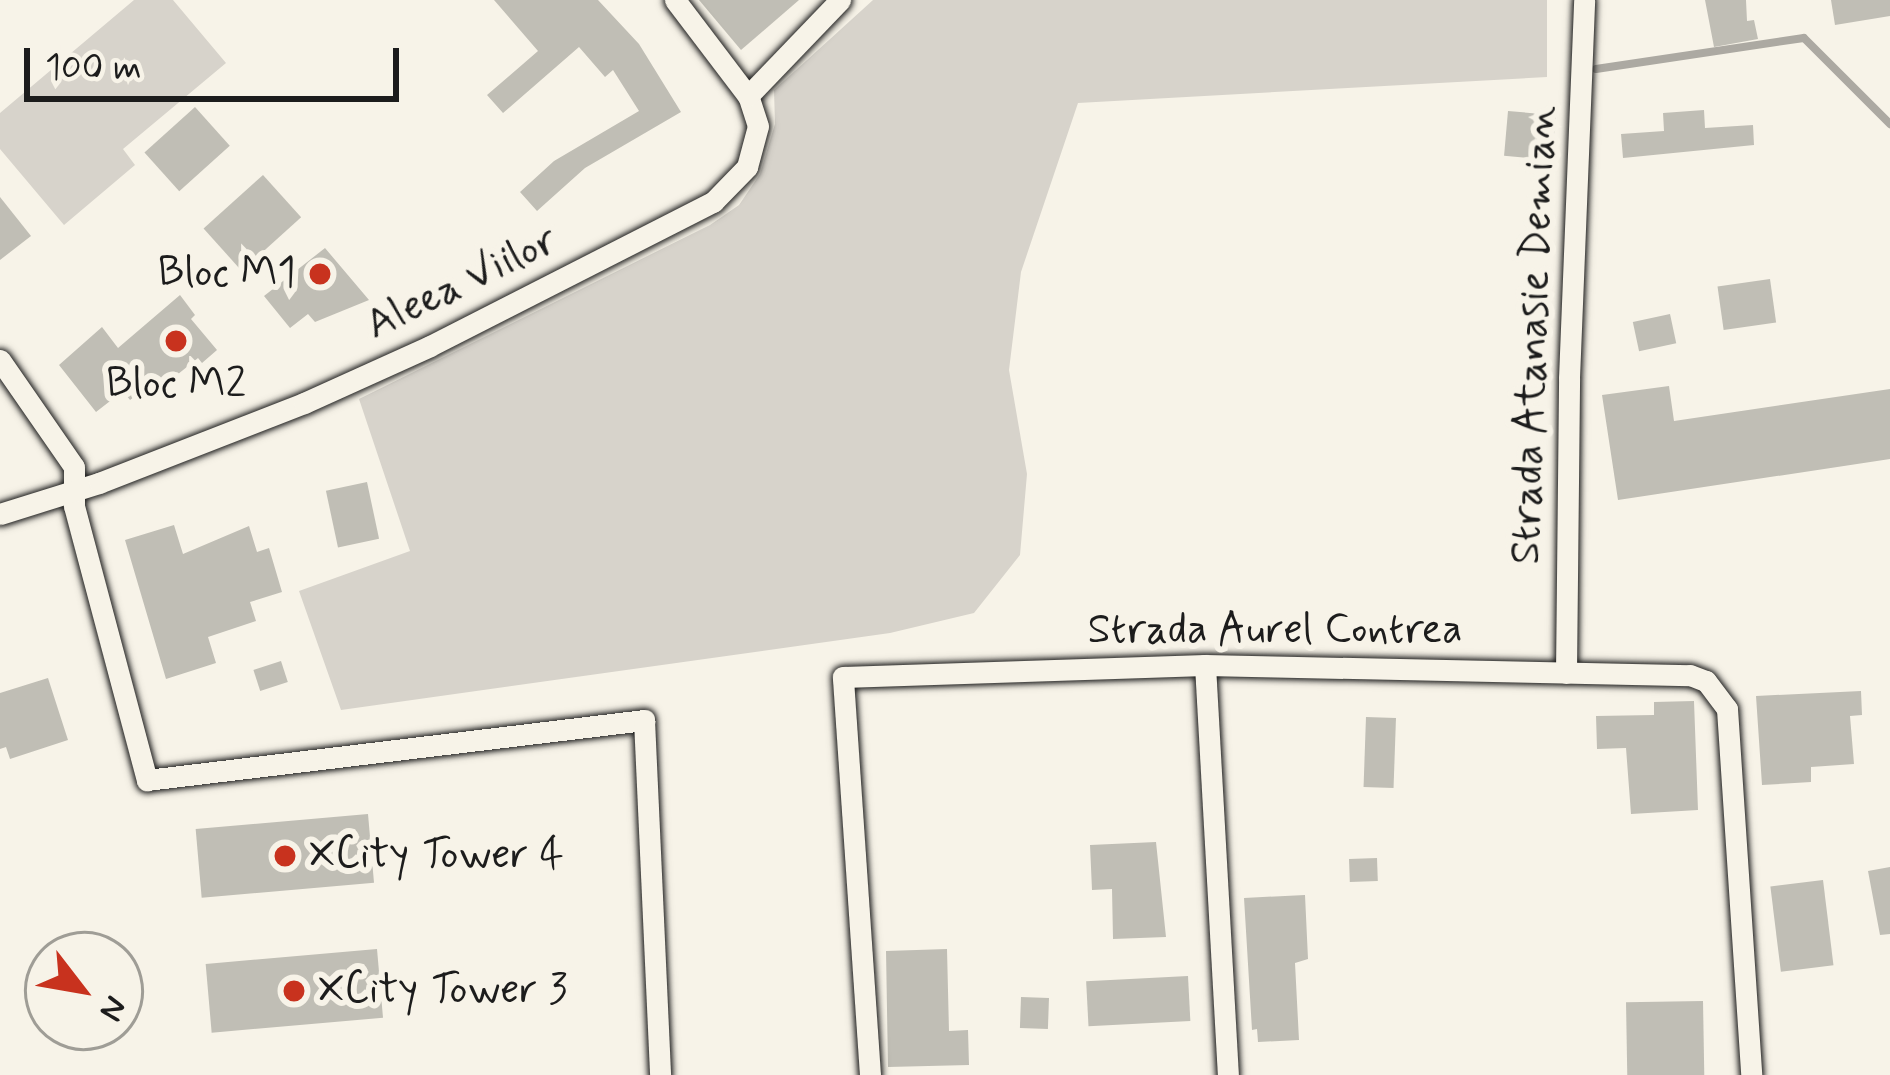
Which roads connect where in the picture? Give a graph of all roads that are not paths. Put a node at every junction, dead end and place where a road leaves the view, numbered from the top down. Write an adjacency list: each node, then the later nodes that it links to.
1 (675, 0): 4 (street)
2 (841, 0): 4 (street)
3 (1584, 0): 9 (street, Strada Atanasie Demian)
4 (748, 96): 6 (street, Aleea Viilor)
5 (0, 360): 6 (street)
6 (74, 489): 7 (street, Aleea Viilor); 10 (street)
7 (0, 514)
8 (1205, 664): 9 (street, Strada Aurel Contrea); 11 (street, Strada Aurel Contrea); 12 (street)
9 (1566, 673): 13 (street, Strada Aurel Contrea)
10 (660, 1075)
11 (870, 1075)
12 (1228, 1075)
13 (1751, 1075)

